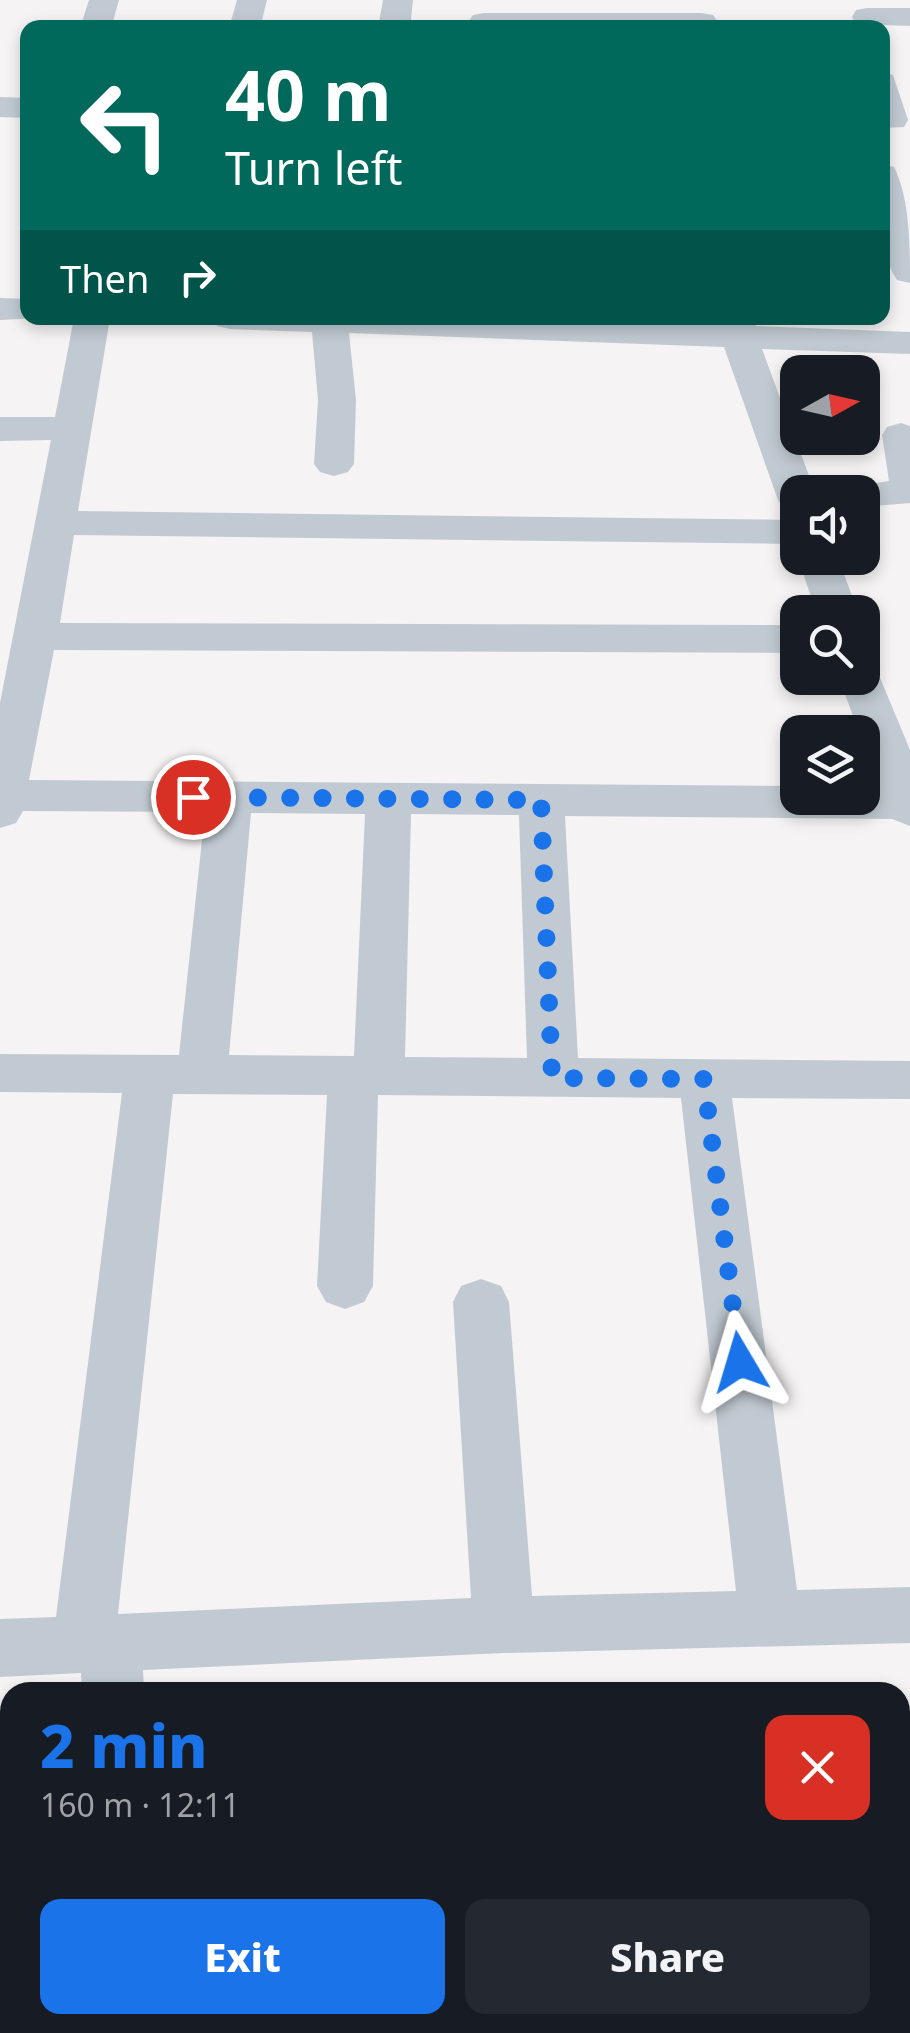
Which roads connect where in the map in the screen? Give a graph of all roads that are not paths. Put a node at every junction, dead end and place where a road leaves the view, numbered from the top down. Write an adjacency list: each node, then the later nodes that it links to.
1 (866, 15): 3 (street)
2 (702, 16): 4 (street)
3 (910, 17)
4 (624, 20)
5 (890, 202): 6 (street)
6 (910, 272)
7 (91, 325): 12 (street)
8 (329, 325): 15 (street)
9 (646, 325): 10 (street)
10 (738, 327): 11 (street); 16 (street)
11 (910, 343)
12 (72, 428): 13 (street); 20 (street)
13 (0, 429)
14 (900, 434): 17 (street)
15 (334, 464)
16 (787, 475)
17 (910, 490): 18 (street)
18 (880, 493)
19 (780, 505): 20 (street)
20 (54, 524): 21 (street)
21 (25, 618): 22 (street); 27 (street)
22 (780, 639)
23 (867, 695): 28 (street)
24 (230, 797): 25 (street); 27 (street); 30 (street)
25 (389, 798): 26 (street); 31 (street)
26 (541, 800): 28 (street); 32 (street)
27 (2, 803)
28 (909, 806)
29 (0, 1074): 30 (street)
30 (176, 1075): 31 (street); 41 (street)
31 (366, 1076): 32 (street); 35 (street)
32 (552, 1078): 33 (street)
33 (704, 1079): 34 (street); 38 (street)
34 (910, 1080)
35 (345, 1286)
36 (482, 1302): 39 (street)
37 (910, 1615): 38 (street)
38 (770, 1617): 39 (street)
39 (503, 1625): 41 (street)
40 (0, 1648): 41 (street)
41 (102, 1659)

